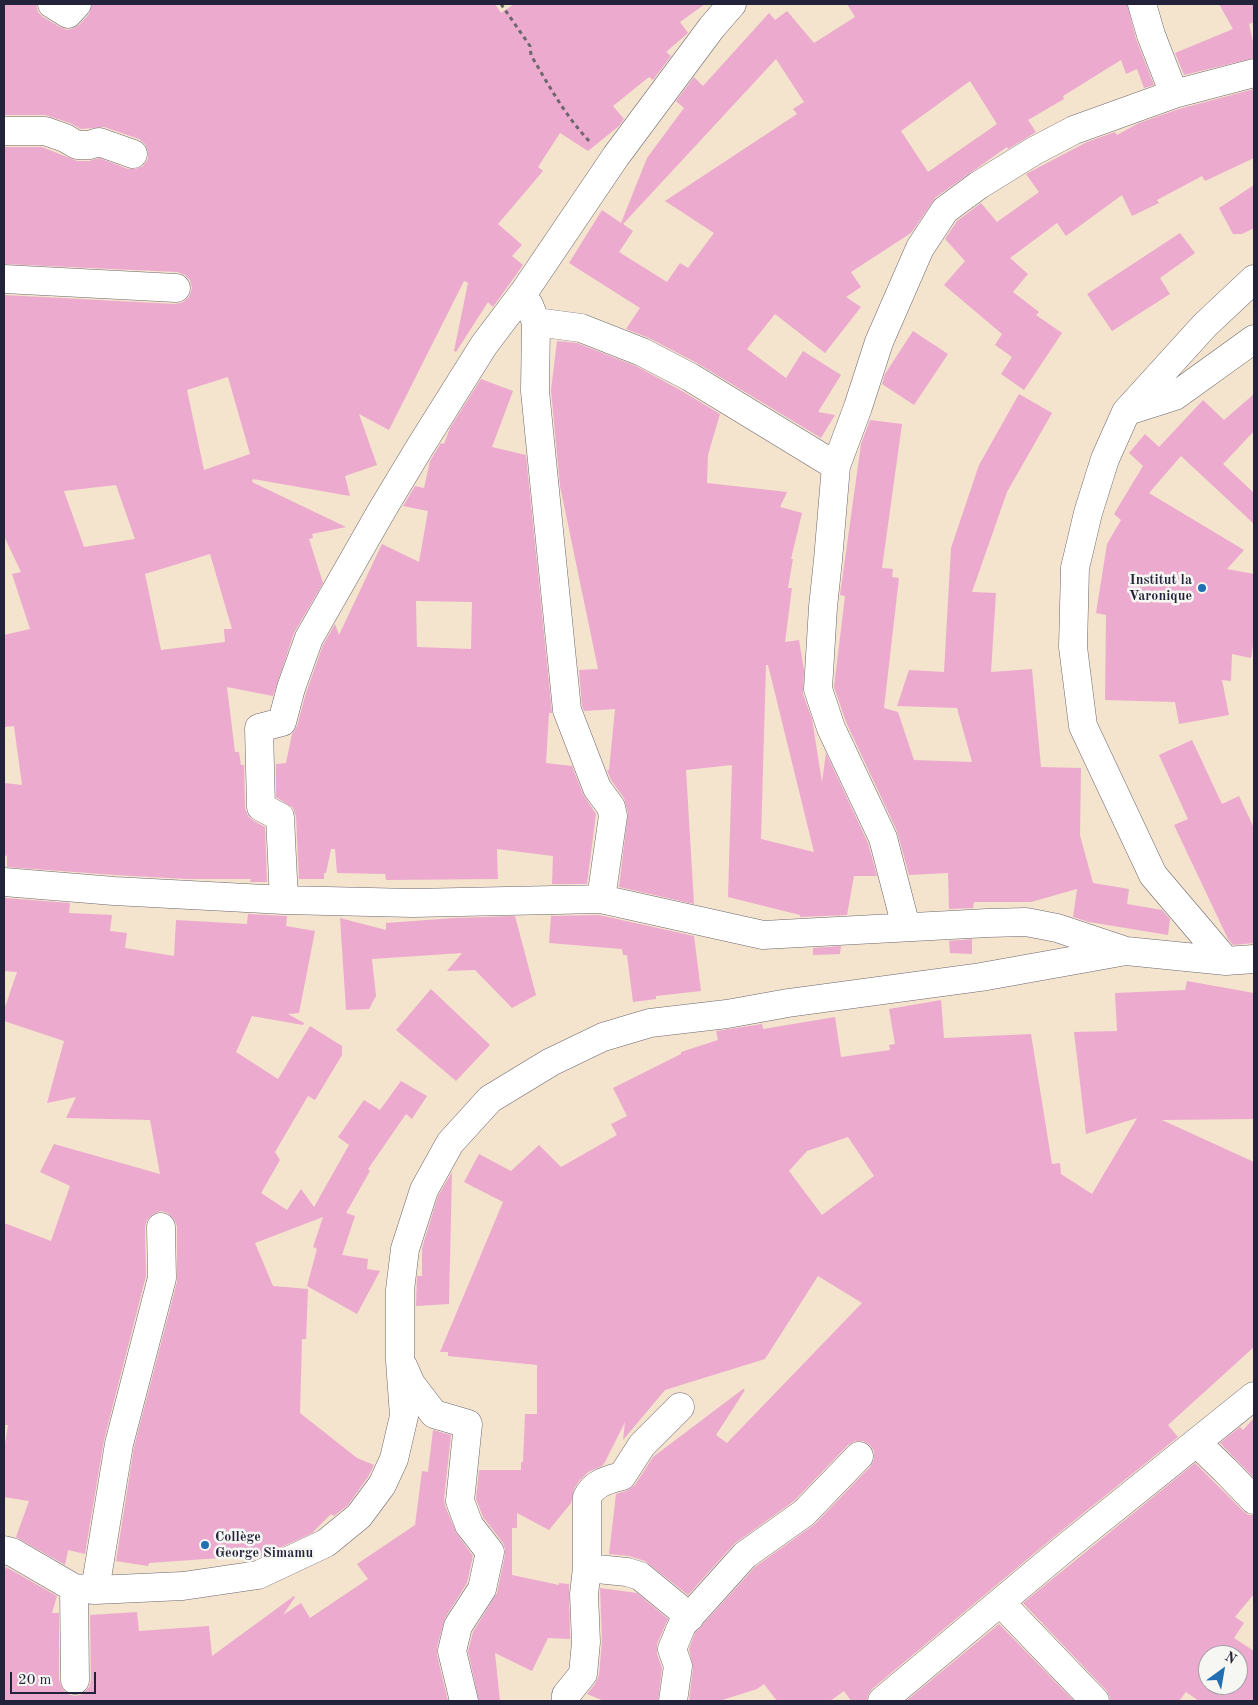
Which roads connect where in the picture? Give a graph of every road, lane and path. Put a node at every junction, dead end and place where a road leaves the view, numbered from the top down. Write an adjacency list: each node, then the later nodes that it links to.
1 (52, 4): 2 (street)
2 (77, 4)
3 (501, 4): 10 (path)
4 (732, 4): 10 (street)
5 (1142, 4): 7 (street)
6 (1254, 73): 7 (street)
7 (1174, 94): 18 (street)
8 (4, 131): 9 (street)
9 (133, 154)
10 (611, 163): 14 (street)
11 (4, 279): 13 (street)
12 (1254, 279): 17 (street)
13 (176, 288)
14 (524, 292): 15 (street); 21 (street)
15 (536, 322): 18 (street); 20 (street)
16 (1254, 339): 17 (street)
17 (1126, 412): 25 (street)
18 (836, 466): 22 (street)
19 (4, 882): 21 (street)
20 (601, 899): 21 (street); 22 (street)
21 (284, 900)
22 (906, 927): 23 (street)
23 (1126, 951): 25 (street); 27 (street)
24 (1254, 959): 25 (street)
25 (1226, 961)
26 (161, 1227): 35 (street)
27 (400, 1360): 35 (street); 39 (street)
28 (1254, 1396): 30 (street)
29 (680, 1407): 34 (street)
30 (1196, 1443): 32 (street); 36 (street)
31 (858, 1456): 37 (street)
32 (1254, 1500)
33 (4, 1550): 35 (street)
34 (587, 1568): 37 (street); 40 (street)
35 (84, 1589): 38 (street)
36 (1001, 1603): 42 (street); 43 (street)
37 (690, 1616): 41 (street)
38 (75, 1680)
39 (464, 1701)
40 (566, 1701)
41 (673, 1701)
42 (882, 1701)
43 (1095, 1701)

